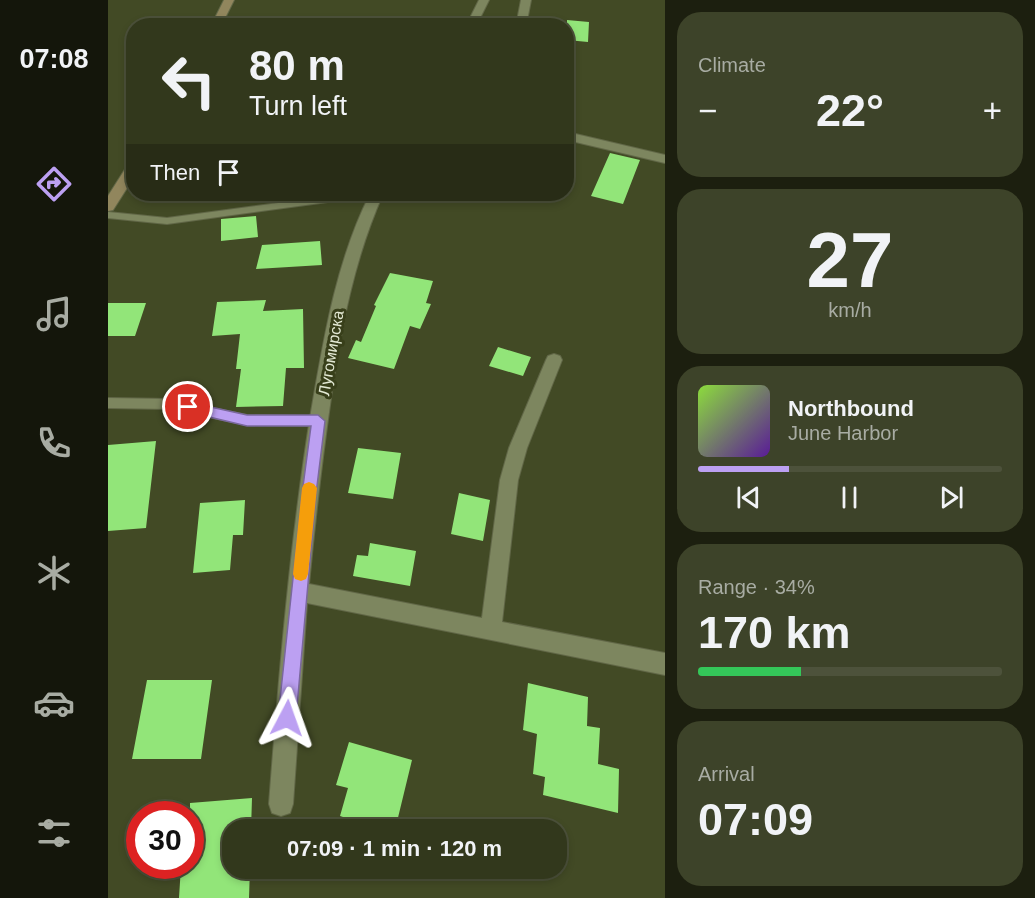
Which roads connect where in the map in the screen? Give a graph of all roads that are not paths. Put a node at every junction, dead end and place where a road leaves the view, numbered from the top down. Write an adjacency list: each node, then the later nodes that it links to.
1 (229, 0): 4 (main road)
2 (484, 0): 5 (street)
3 (526, 0): 6 (street)
4 (220, 18)
5 (475, 18)
6 (523, 18)
7 (574, 138): 8 (street)
8 (664, 159)
9 (126, 179): 12 (main road)
10 (316, 201): 13 (lane)
11 (373, 201): 16 (street, Лугомирска)
12 (108, 207)
13 (108, 215)
14 (554, 360): 18 (street)
15 (108, 403): 16 (lane)
16 (318, 421): 17 (street, Лугомирска)
17 (299, 592): 18 (street); 20 (street, Лугомирска)
18 (491, 629): 19 (street)
19 (664, 664)
20 (281, 804)

